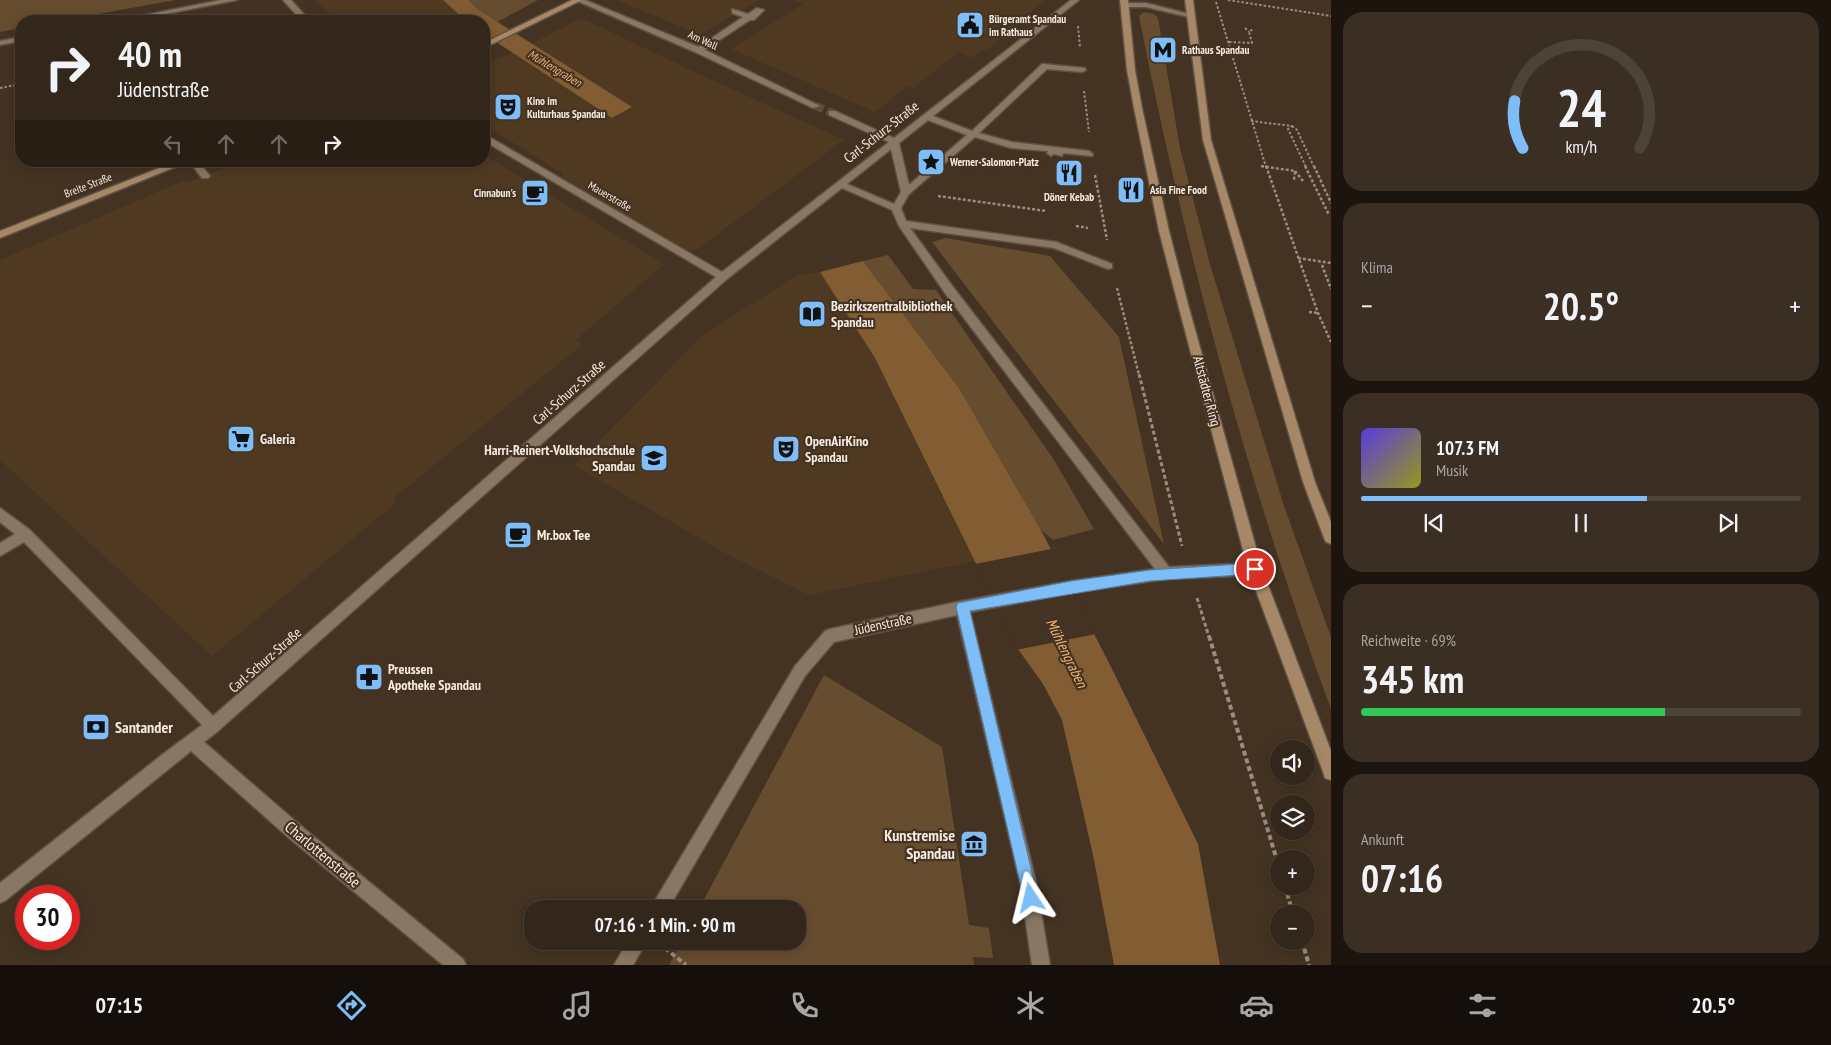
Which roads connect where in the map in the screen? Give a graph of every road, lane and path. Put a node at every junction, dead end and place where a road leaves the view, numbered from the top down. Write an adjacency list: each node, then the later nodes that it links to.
1 (233, 0): 11 (street)
2 (288, 0): 12 (street)
3 (578, 0): 22 (main road); 23 (street, Am Wall)
4 (1074, 0): 29 (street, Carl-Schurz-Straße)
5 (1189, 0): 13 (main road)
6 (1215, 0): 20 (path)
7 (1228, 0): 14 (path)
8 (1124, 2): 13 (street); 69 (main road, Altstädter Ring)
9 (760, 10): 15 (street)
10 (735, 11): 15 (street)
11 (152, 15)
12 (301, 15)
13 (1189, 15): 67 (main road)
14 (1331, 16)
15 (751, 18): 23 (street)
16 (1245, 28): 18 (path)
17 (1253, 29): 18 (path)
18 (1249, 32): 20 (path)
19 (15, 40): 21 (street)
20 (1229, 42): 30 (path)
21 (0, 43)
22 (490, 44)
23 (698, 50): 27 (street, Am Wall)
24 (1082, 70): 32 (street)
25 (15, 85): 26 (path)
26 (0, 88)
27 (816, 106)
28 (832, 113): 34 (street)
29 (926, 116): 32 (street); 34 (street, Carl-Schurz-Straße)
30 (1251, 121): 31 (path); 39 (path)
31 (1292, 126): 47 (path); 50 (path)
32 (973, 134): 35 (street); 46 (street)
33 (490, 140): 58 (street, Mauerstraße)
34 (894, 141): 45 (street, Carl-Schurz-Straße); 46 (street)
35 (1089, 154)
36 (1261, 166): 39 (path)
37 (171, 167): 52 (main road, Breite Straße)
38 (197, 167): 42 (street)
39 (1266, 167): 40 (path); 54 (path)
40 (1295, 171): 43 (path); 44 (path)
41 (1094, 173): 53 (path)
42 (205, 176)
43 (1294, 180)
44 (1303, 181)
45 (839, 184): 48 (street); 58 (street, Carl-Schurz-Straße)
46 (906, 192): 48 (street); 49 (path)
47 (1331, 203)
48 (896, 208): 51 (street)
49 (1046, 211)
50 (1329, 215)
51 (902, 224): 57 (street); 71 (street)
52 (0, 235)
53 (1108, 248)
54 (1298, 258): 55 (path); 62 (path)
55 (1331, 262)
56 (1322, 265): 60 (path)
57 (1108, 266)
58 (723, 277): 73 (street, Carl-Schurz-Straße)
59 (1117, 286): 70 (path)
60 (1331, 289)
61 (1309, 312): 62 (path)
62 (1318, 313): 63 (path)
63 (1329, 331): 64 (path)
64 (1331, 342)
65 (0, 514): 66 (street)
66 (25, 534): 68 (street); 73 (street)
67 (1331, 538)
68 (0, 550)
69 (1255, 569): 70 (street, Jüdenstraße); 75 (main road, Altstädter Ring)
70 (1189, 572): 71 (street, Jüdenstraße); 76 (path)
71 (1166, 573): 72 (street, Jüdenstraße)
72 (962, 607): 78 (street, Jüdenstraße); 85 (street)
73 (213, 726): 74 (street, Carl-Schurz-Straße)
74 (192, 741): 77 (street, Carl-Schurz-Straße); 82 (street, Charlottenstraße)
75 (1331, 772)
76 (1274, 850)
77 (0, 894)
78 (663, 900)
79 (632, 950): 83 (street)
80 (668, 950): 84 (path)
81 (1305, 950): 86 (path)
82 (457, 965)
83 (623, 965)
84 (686, 965)
85 (1041, 965)
86 (1309, 965)

